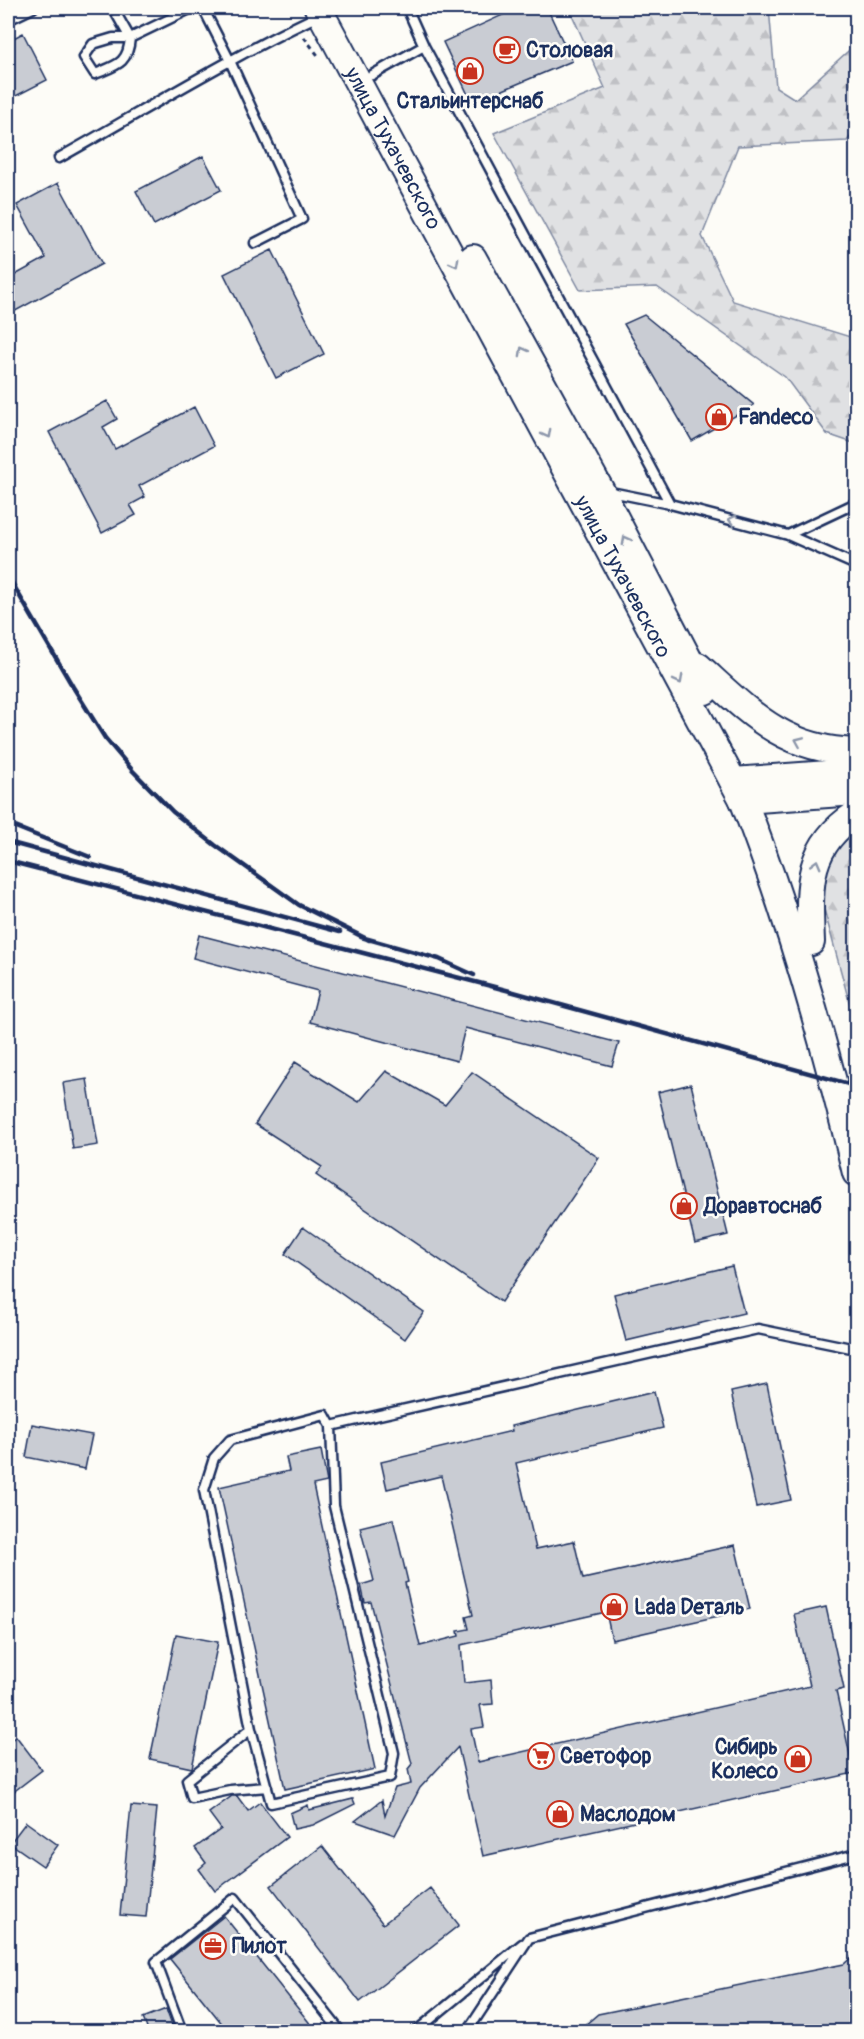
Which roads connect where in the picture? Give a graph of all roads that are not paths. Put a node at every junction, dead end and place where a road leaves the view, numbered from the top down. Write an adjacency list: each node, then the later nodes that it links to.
1 (33, 8): 7 (lane)
2 (113, 8): 8 (lane)
3 (192, 8): 8 (lane)
4 (203, 8): 10 (lane)
5 (407, 8): 9 (lane)
6 (328, 9): 10 (lane); 11 (main road, улица Тухачевского); 22 (main road, улица Тухачевского, one-way to 22)
7 (8, 20)
8 (130, 38): 8 (lane)
9 (424, 46): 11 (lane); 16 (lane)
10 (230, 61): 12 (lane); 13 (lane)
11 (372, 75): 14 (main road, улица Тухачевского, one-way to 11)
12 (59, 158)
13 (255, 243)
14 (600, 489): 16 (lane); 19 (main road, улица Тухачевского, one-way to 14)
15 (856, 503): 17 (lane)
16 (670, 504): 17 (lane, one-way to 16)
17 (788, 535): 18 (lane)
18 (856, 565)
19 (687, 657): 20 (main road, one-way to 19); 22 (main road, улица Тухачевского)
20 (856, 752)
21 (856, 772): 22 (main road)
22 (747, 789): 23 (main road); 25 (main road, улица Тухачевского); 27 (main road, улица Тухачевского)
23 (856, 792)
24 (856, 814): 25 (main road, one-way to 24)
25 (811, 942): 26 (main road, улица Тухачевского)
26 (856, 1110)
27 (856, 1173)
28 (856, 1349): 29 (lane)
29 (331, 1426): 30 (lane); 31 (lane)
30 (251, 1729): 31 (lane); 31 (lane)
31 (267, 1787)
32 (856, 1854): 33 (lane)
33 (529, 1938): 36 (lane); 37 (lane)
34 (182, 2031): 35 (lane)
35 (341, 2031)
36 (416, 2031)
37 (467, 2031)

